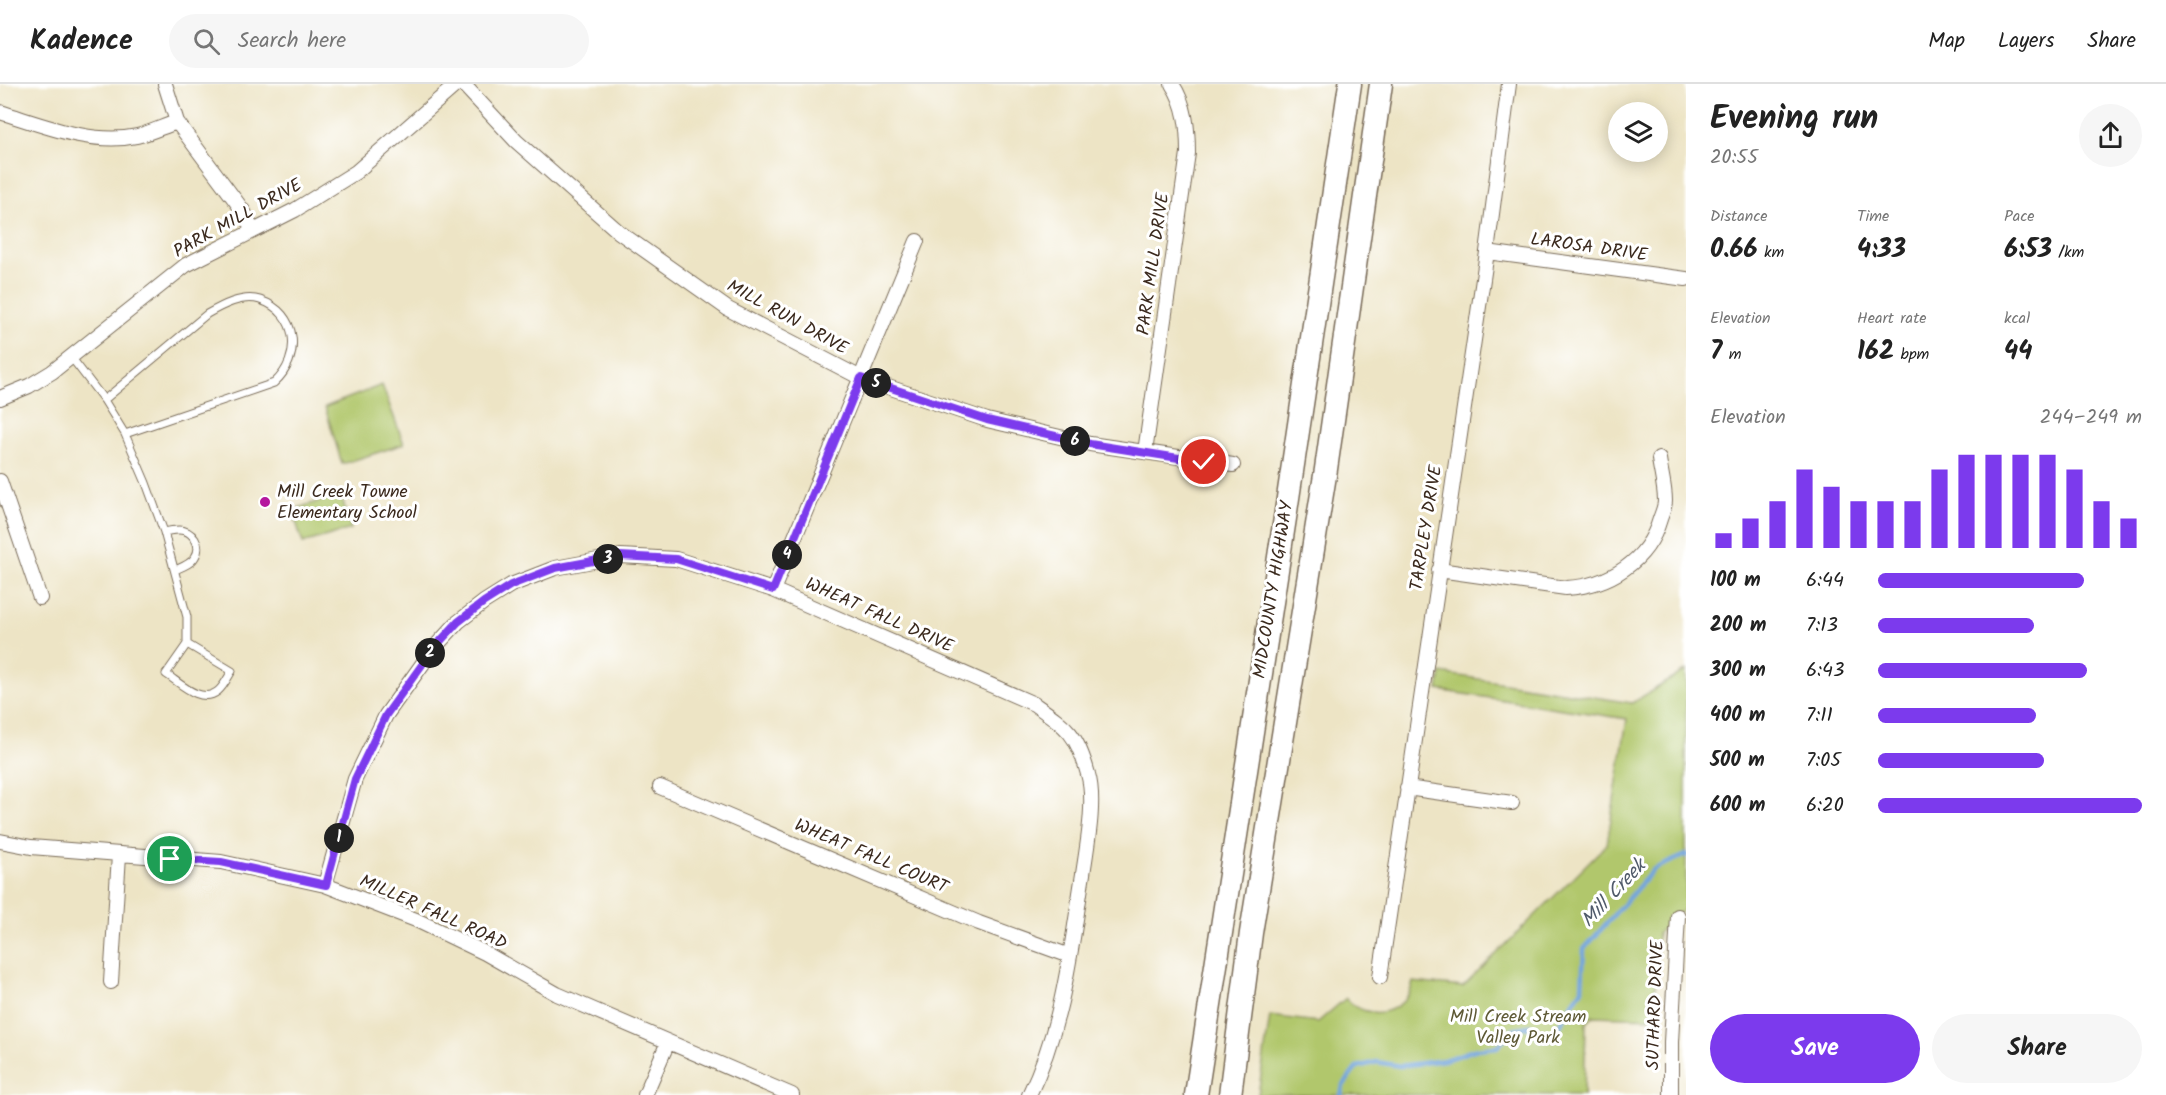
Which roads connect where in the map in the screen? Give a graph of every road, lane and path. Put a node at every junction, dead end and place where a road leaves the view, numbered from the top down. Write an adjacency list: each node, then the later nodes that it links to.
1 (165, 84): 9 (street)
2 (457, 84): 10 (street, PARK MILL DRIVE)
3 (463, 84): 15 (street, MILL RUN DRIVE)
4 (1172, 84): 19 (street, PARK MILL DRIVE)
5 (1350, 84): 43 (main road, MIDCOUNTY HIGHWAY)
6 (1381, 84): 44 (main road, MIDCOUNTY HIGHWAY)
7 (1509, 84): 12 (street, TARPLEY DRIVE)
8 (0, 112): 9 (street)
9 (177, 122): 10 (street)
10 (252, 230): 14 (street, PARK MILL DRIVE)
11 (918, 241): 15 (street)
12 (1487, 252): 13 (street, LAROSA DRIVE); 25 (street, TARPLEY DRIVE)
13 (1686, 279)
14 (71, 357): 16 (street, PARK MILL DRIVE); 17 (lane)
15 (861, 378): 19 (street, MILL RUN DRIVE); 26 (street)
16 (0, 398)
17 (104, 400): 18 (lane); 18 (lane)
18 (125, 434): 23 (lane)
19 (1145, 452): 21 (street, MILL RUN DRIVE)
20 (1659, 459): 25 (street)
21 (1233, 465)
22 (0, 481): 27 (street)
23 (164, 532): 24 (lane); 24 (lane)
24 (175, 570): 28 (lane)
25 (1439, 570): 30 (street, TARPLEY DRIVE)
26 (773, 590): 34 (street, WHEAT FALL DRIVE); 36 (street, WHEAT FALL DRIVE)
27 (40, 598)
28 (187, 644): 28 (lane)
29 (660, 787): 36 (street, WHEAT FALL COURT)
30 (1407, 788): 31 (street); 37 (street, TARPLEY DRIVE)
31 (1512, 803)
32 (0, 841): 33 (street, MILLER FALL ROAD)
33 (119, 855): 34 (street, MILLER FALL ROAD); 38 (street)
34 (326, 885): 39 (street, MILLER FALL ROAD)
35 (1678, 916): 45 (street, SUTHARD DRIVE)
36 (1070, 956): 42 (street, WHEAT FALL DRIVE)
37 (1380, 977)
38 (111, 982)
39 (668, 1042): 40 (street); 41 (street, MILLER FALL ROAD)
40 (645, 1095)
41 (792, 1095)
42 (1029, 1095)
43 (1196, 1095)
44 (1230, 1095)
45 (1671, 1095)

